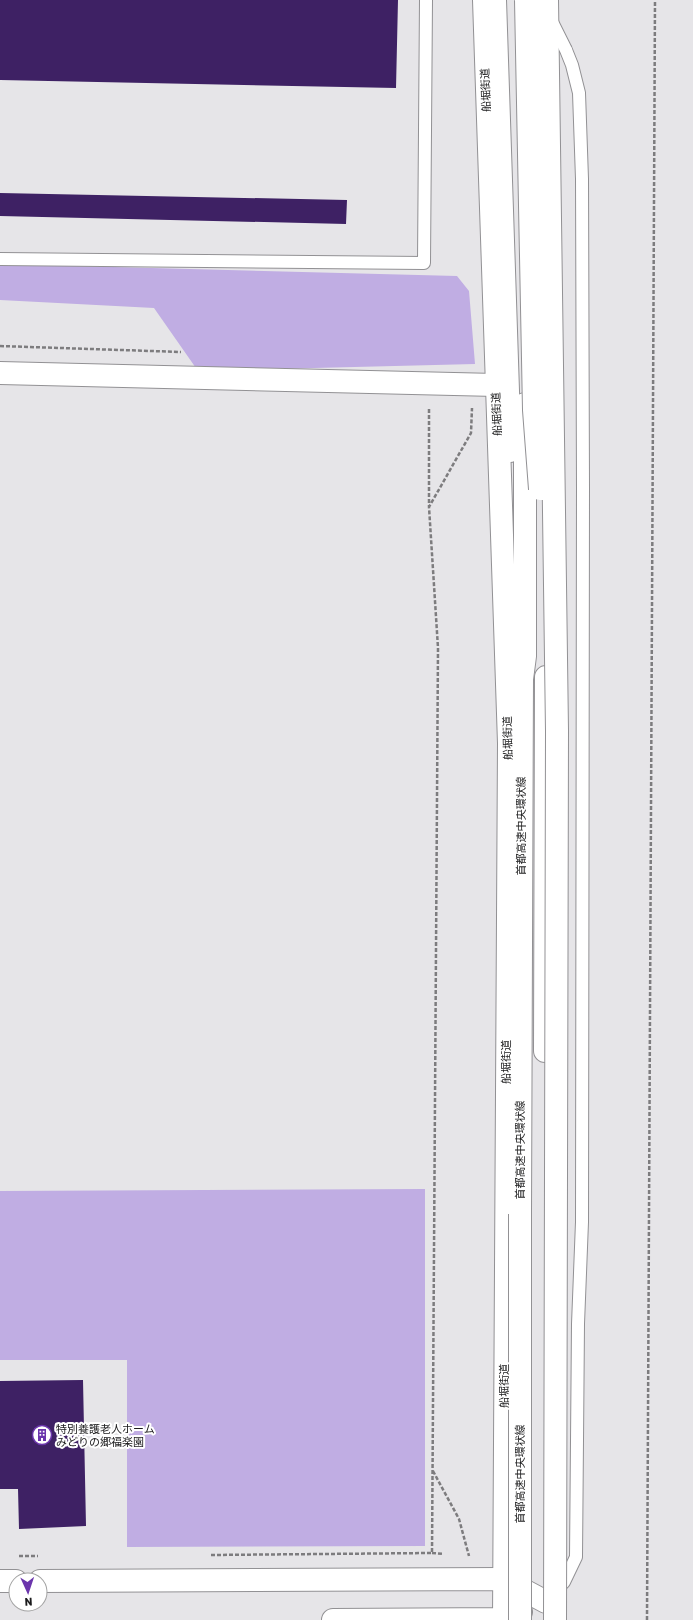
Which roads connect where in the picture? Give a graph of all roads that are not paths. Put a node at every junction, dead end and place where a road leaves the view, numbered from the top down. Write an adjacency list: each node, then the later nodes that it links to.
1 (426, 0): 6 (lane)
2 (484, 0): 8 (main road, 船堀街道)
3 (495, 0): 9 (main road)
4 (526, 0): 9 (main road, bridge); 10 (main road, bridge)
5 (550, 3): 10 (main road, bridge); 13 (main road); 13 (lane, bridge)
6 (0, 259)
7 (0, 373): 8 (main road)
8 (496, 384): 11 (main road, 船堀街道)
9 (522, 679): 15 (main road, 首都高速中央環状線, bridge)
10 (557, 731): 13 (main road, bridge)
11 (503, 1579): 12 (main road); 13 (main road); 15 (main road, 船堀街道)
12 (48, 1581)
13 (549, 1614): 15 (main road)
14 (333, 1620): 15 (main road)
15 (509, 1620)

